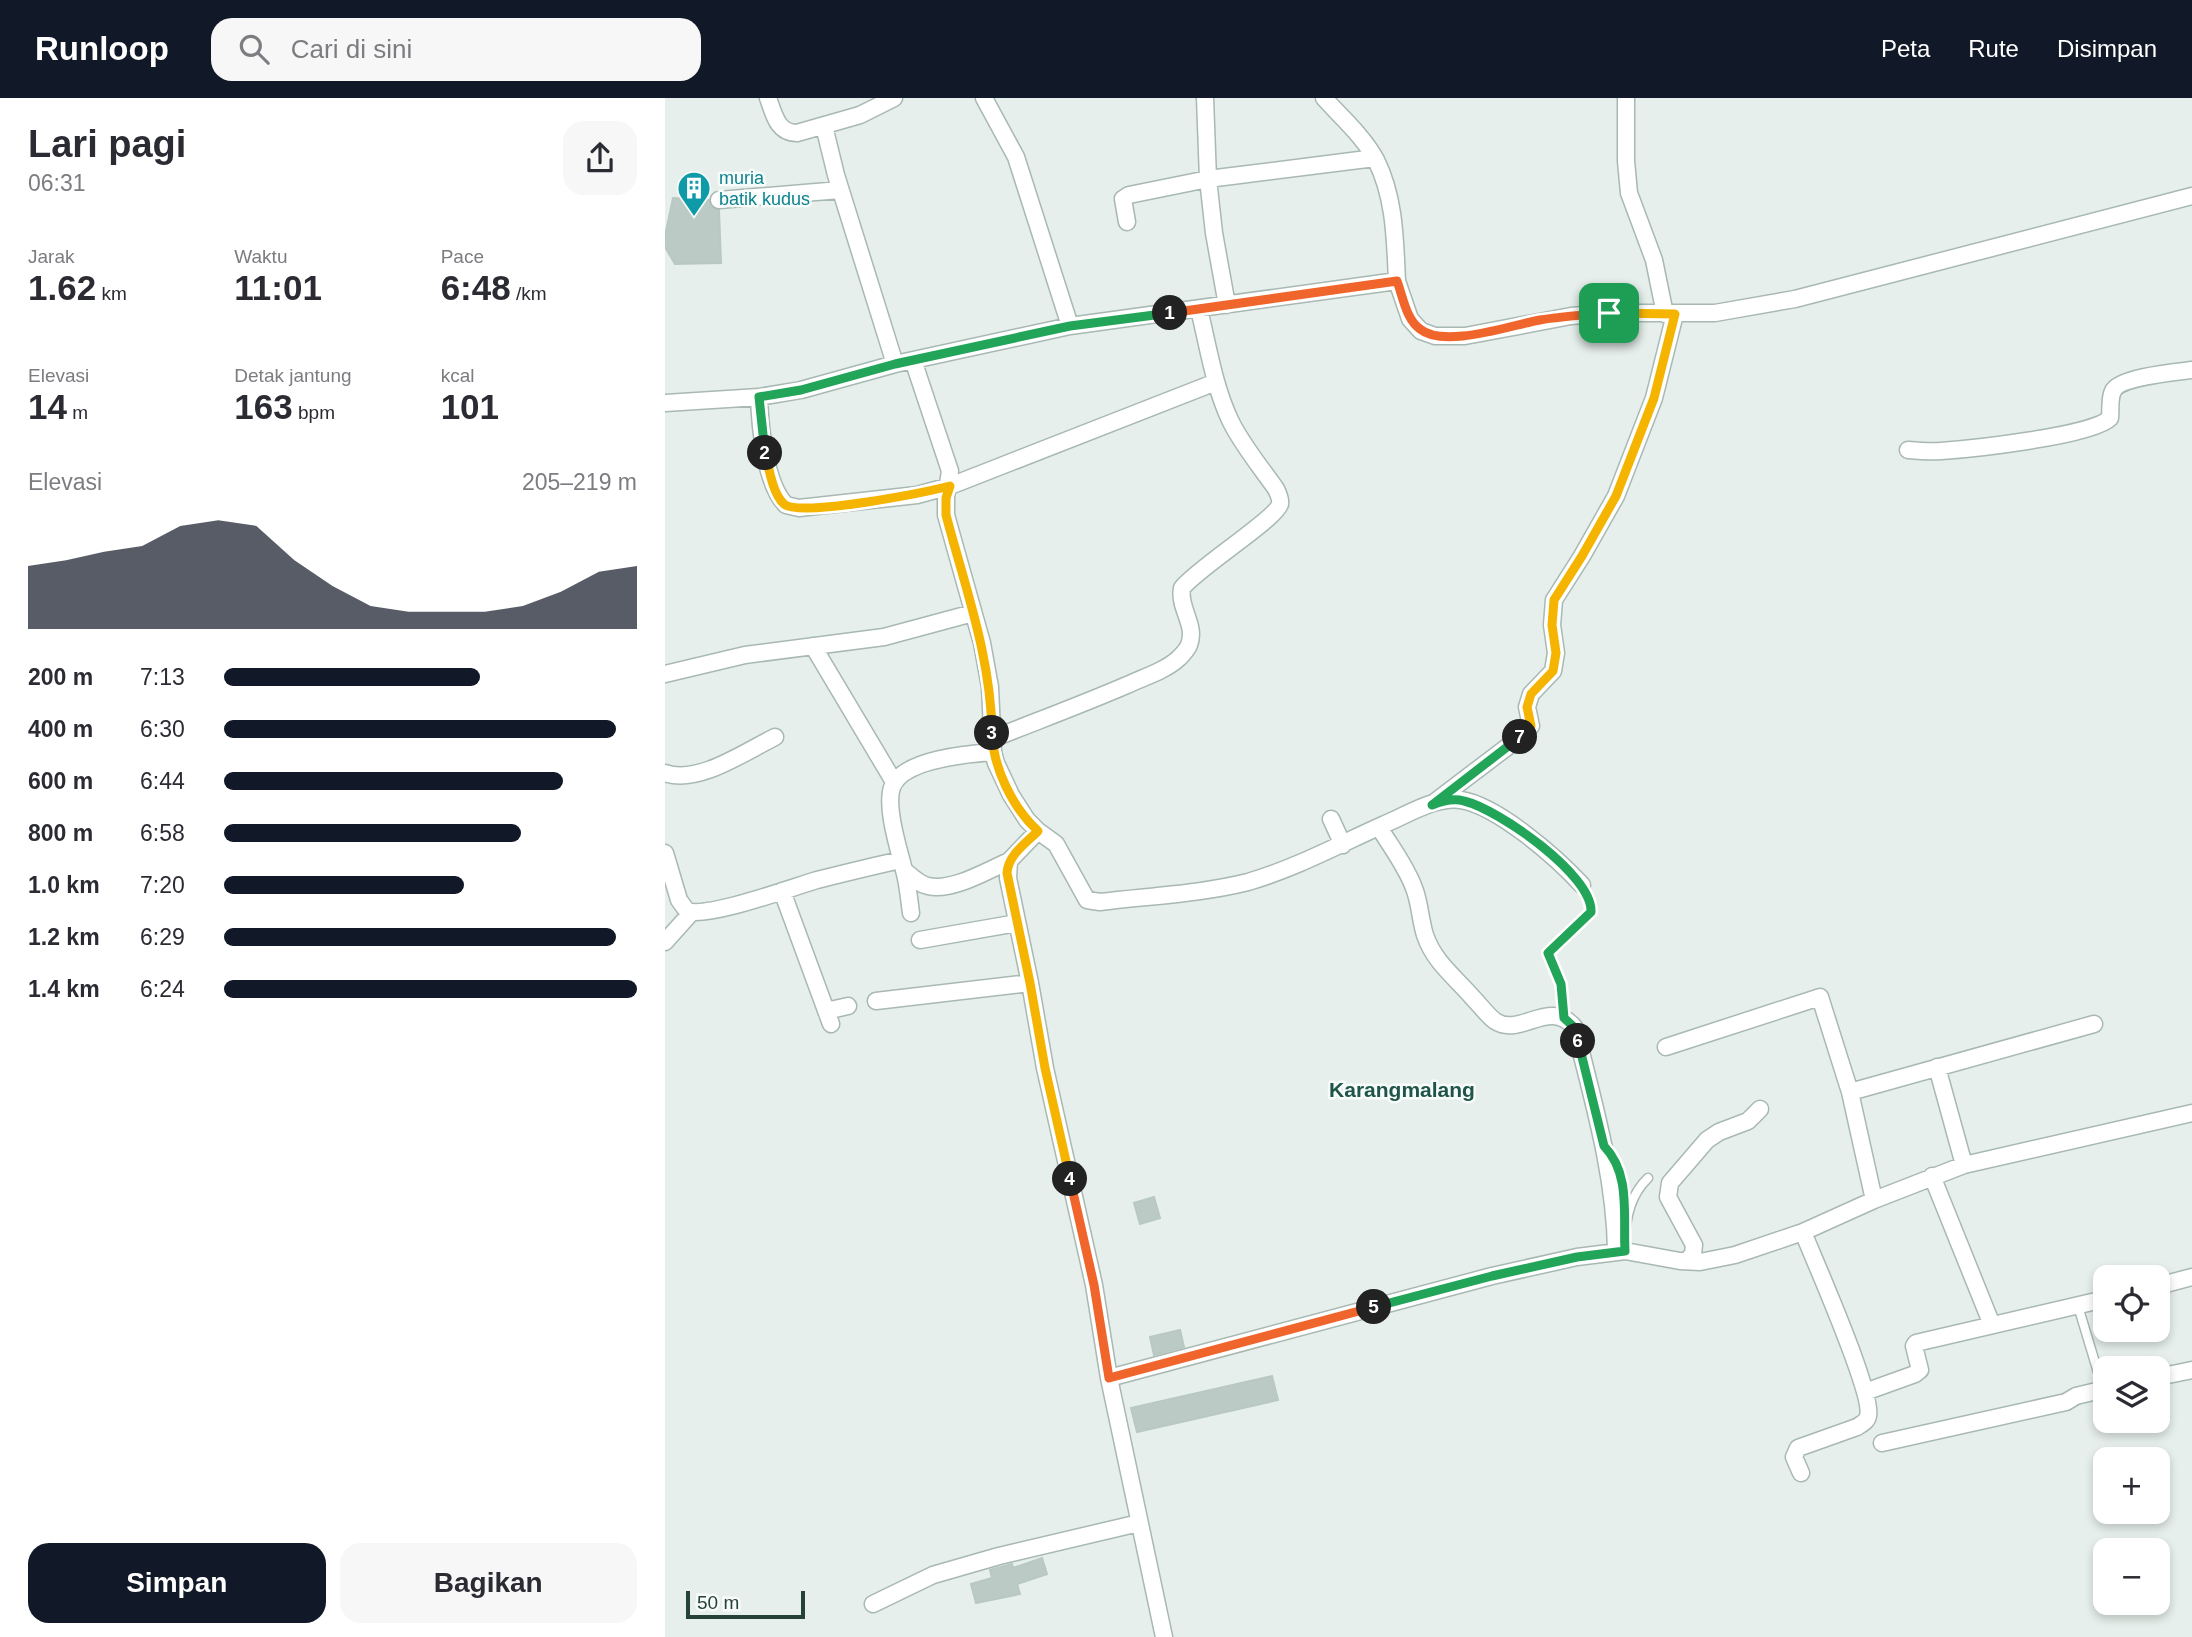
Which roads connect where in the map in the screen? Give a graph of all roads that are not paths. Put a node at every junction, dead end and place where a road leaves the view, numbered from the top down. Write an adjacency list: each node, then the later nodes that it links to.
1 (768, 98): 7 (street)
2 (894, 98): 7 (street)
3 (984, 98): 18 (street)
4 (1205, 98): 9 (street)
5 (1324, 98): 8 (street)
6 (1626, 98): 17 (street)
7 (824, 125): 10 (street)
8 (1375, 158): 9 (street); 14 (street)
9 (1209, 179): 13 (street); 15 (street)
10 (840, 190): 12 (street); 20 (street)
11 (2192, 196): 17 (street)
12 (719, 200)
13 (1127, 222)
14 (1397, 281): 15 (street); 17 (street)
15 (1227, 305): 16 (street)
16 (1199, 309): 18 (street); 22 (street)
17 (1670, 314): 34 (street)
18 (1070, 326): 19 (street)
19 (913, 360): 20 (street); 26 (street)
20 (895, 364): 23 (street)
21 (2192, 370): 25 (street)
22 (1216, 382): 26 (street); 31 (street)
23 (759, 397): 24 (street); 26 (street)
24 (665, 403)
25 (1908, 450)
26 (950, 486): 27 (street)
27 (973, 613): 28 (street); 31 (street)
28 (813, 646): 29 (street); 33 (street)
29 (665, 674)
30 (775, 737): 32 (street)
31 (992, 745): 33 (street); 37 (street)
32 (665, 773)
33 (894, 782): 41 (street)
34 (1432, 805): 36 (street); 42 (street)
35 (1331, 819): 38 (street)
36 (1380, 827): 38 (street); 58 (street)
37 (1038, 831): 38 (street); 40 (street)
38 (1343, 845)
39 (665, 853): 44 (street)
40 (1009, 861): 41 (street); 46 (street)
41 (903, 865): 43 (street); 45 (street)
42 (1582, 885)
43 (782, 891): 44 (street); 51 (street)
44 (691, 913): 48 (street)
45 (911, 913)
46 (1017, 923): 47 (street); 49 (street)
47 (920, 940)
48 (665, 942)
49 (1030, 983): 50 (street); 75 (street)
50 (876, 1001)
51 (848, 1006)
52 (2094, 1024): 54 (street)
53 (1666, 1047): 55 (street)
54 (1937, 1067): 55 (street); 59 (street)
55 (1850, 1092): 62 (street)
56 (1760, 1109): 66 (street)
57 (2192, 1113): 59 (street)
58 (1604, 1146): 63 (lane); 65 (street)
59 (1964, 1165): 60 (street)
60 (1932, 1176): 62 (street); 71 (street)
61 (1648, 1178): 63 (lane)
62 (1874, 1200): 64 (street)
63 (1625, 1220): 65 (lane)
64 (1803, 1233): 66 (street); 76 (street)
65 (1621, 1251): 66 (street); 75 (street)
66 (1683, 1261)
67 (2192, 1277): 68 (street)
68 (2170, 1283)
69 (2093, 1302): 70 (street)
70 (2078, 1306): 71 (street); 72 (lane)
71 (1992, 1325): 76 (street)
72 (2094, 1356)
73 (2192, 1370): 74 (street)
74 (2170, 1375)
75 (1109, 1378): 80 (street)
76 (1865, 1392): 79 (street)
77 (2093, 1392): 78 (street)
78 (1882, 1443)
79 (1801, 1473)
80 (1139, 1523): 81 (street); 82 (street)
81 (873, 1604)
82 (1158, 1636)

